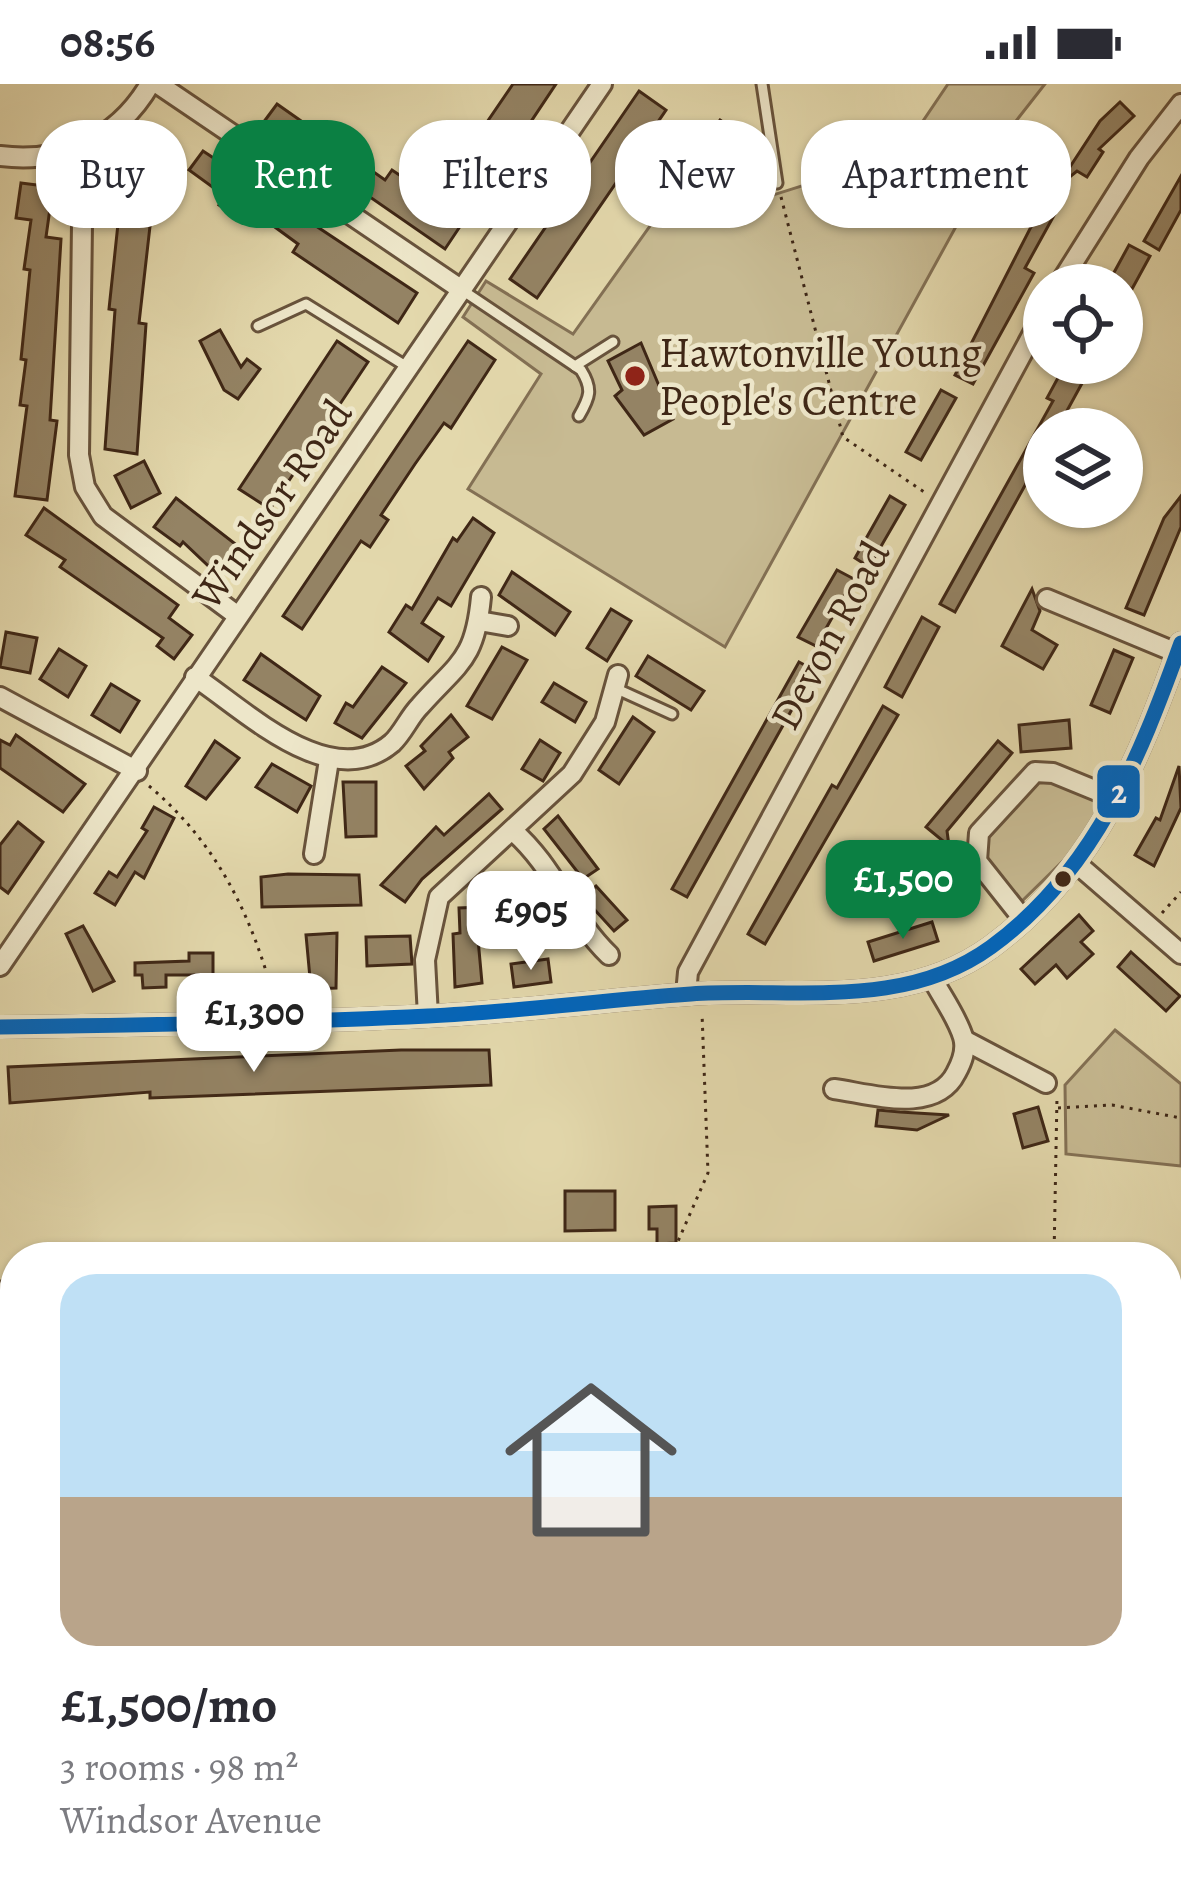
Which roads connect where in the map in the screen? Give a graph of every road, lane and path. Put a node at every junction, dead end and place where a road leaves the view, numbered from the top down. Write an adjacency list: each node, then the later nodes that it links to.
1 (154, 84): 5 (street); 12 (street)
2 (602, 84): 12 (street, Windsor Road)
3 (762, 84): 6 (lane)
4 (1181, 104): 11 (street)
5 (125, 120)
6 (767, 120)
7 (0, 156): 8 (street)
8 (36, 156)
9 (777, 183): 19 (path)
10 (82, 228): 22 (street)
11 (1072, 264)
12 (462, 290): 16 (lane); 17 (street, Windsor Road)
13 (257, 326): 17 (lane)
14 (613, 342): 16 (lane)
15 (1023, 352): 19 (street, Devon Road)
16 (574, 366): 18 (lane)
17 (409, 369): 22 (street, Windsor Road)
18 (579, 416)
19 (941, 503): 43 (street, Devon Road)
20 (481, 597): 23 (street)
21 (1047, 599): 25 (street)
22 (238, 616): 26 (street, Windsor Road)
23 (478, 621): 24 (street); 30 (street)
24 (508, 626)
25 (1179, 648): 32 (street)
26 (195, 677): 30 (street); 31 (street, Windsor Road)
27 (617, 682): 29 (lane); 33 (street)
28 (0, 697): 31 (street)
29 (672, 714)
30 (329, 760): 34 (street)
31 (135, 773): 41 (street, Windsor Road); 45 (path)
32 (1119, 800): 35 (street); 37 (street)
33 (512, 830): 40 (street); 44 (street)
34 (314, 854)
35 (1076, 863): 37 (street); 38 (street)
36 (1181, 892): 38 (path)
37 (1023, 920): 42 (street)
38 (1150, 926): 39 (street)
39 (1181, 954)
40 (609, 955)
41 (0, 965)
42 (932, 978): 43 (street); 47 (street)
43 (694, 993): 44 (street); 52 (path)
44 (428, 1016): 45 (street)
45 (280, 1021): 46 (street)
46 (0, 1027)
47 (964, 1040): 48 (street); 49 (street)
48 (1046, 1083): 50 (path)
49 (834, 1089)
50 (1057, 1108): 51 (path); 53 (path)
51 (1181, 1118)
52 (678, 1242)
53 (1054, 1242)

